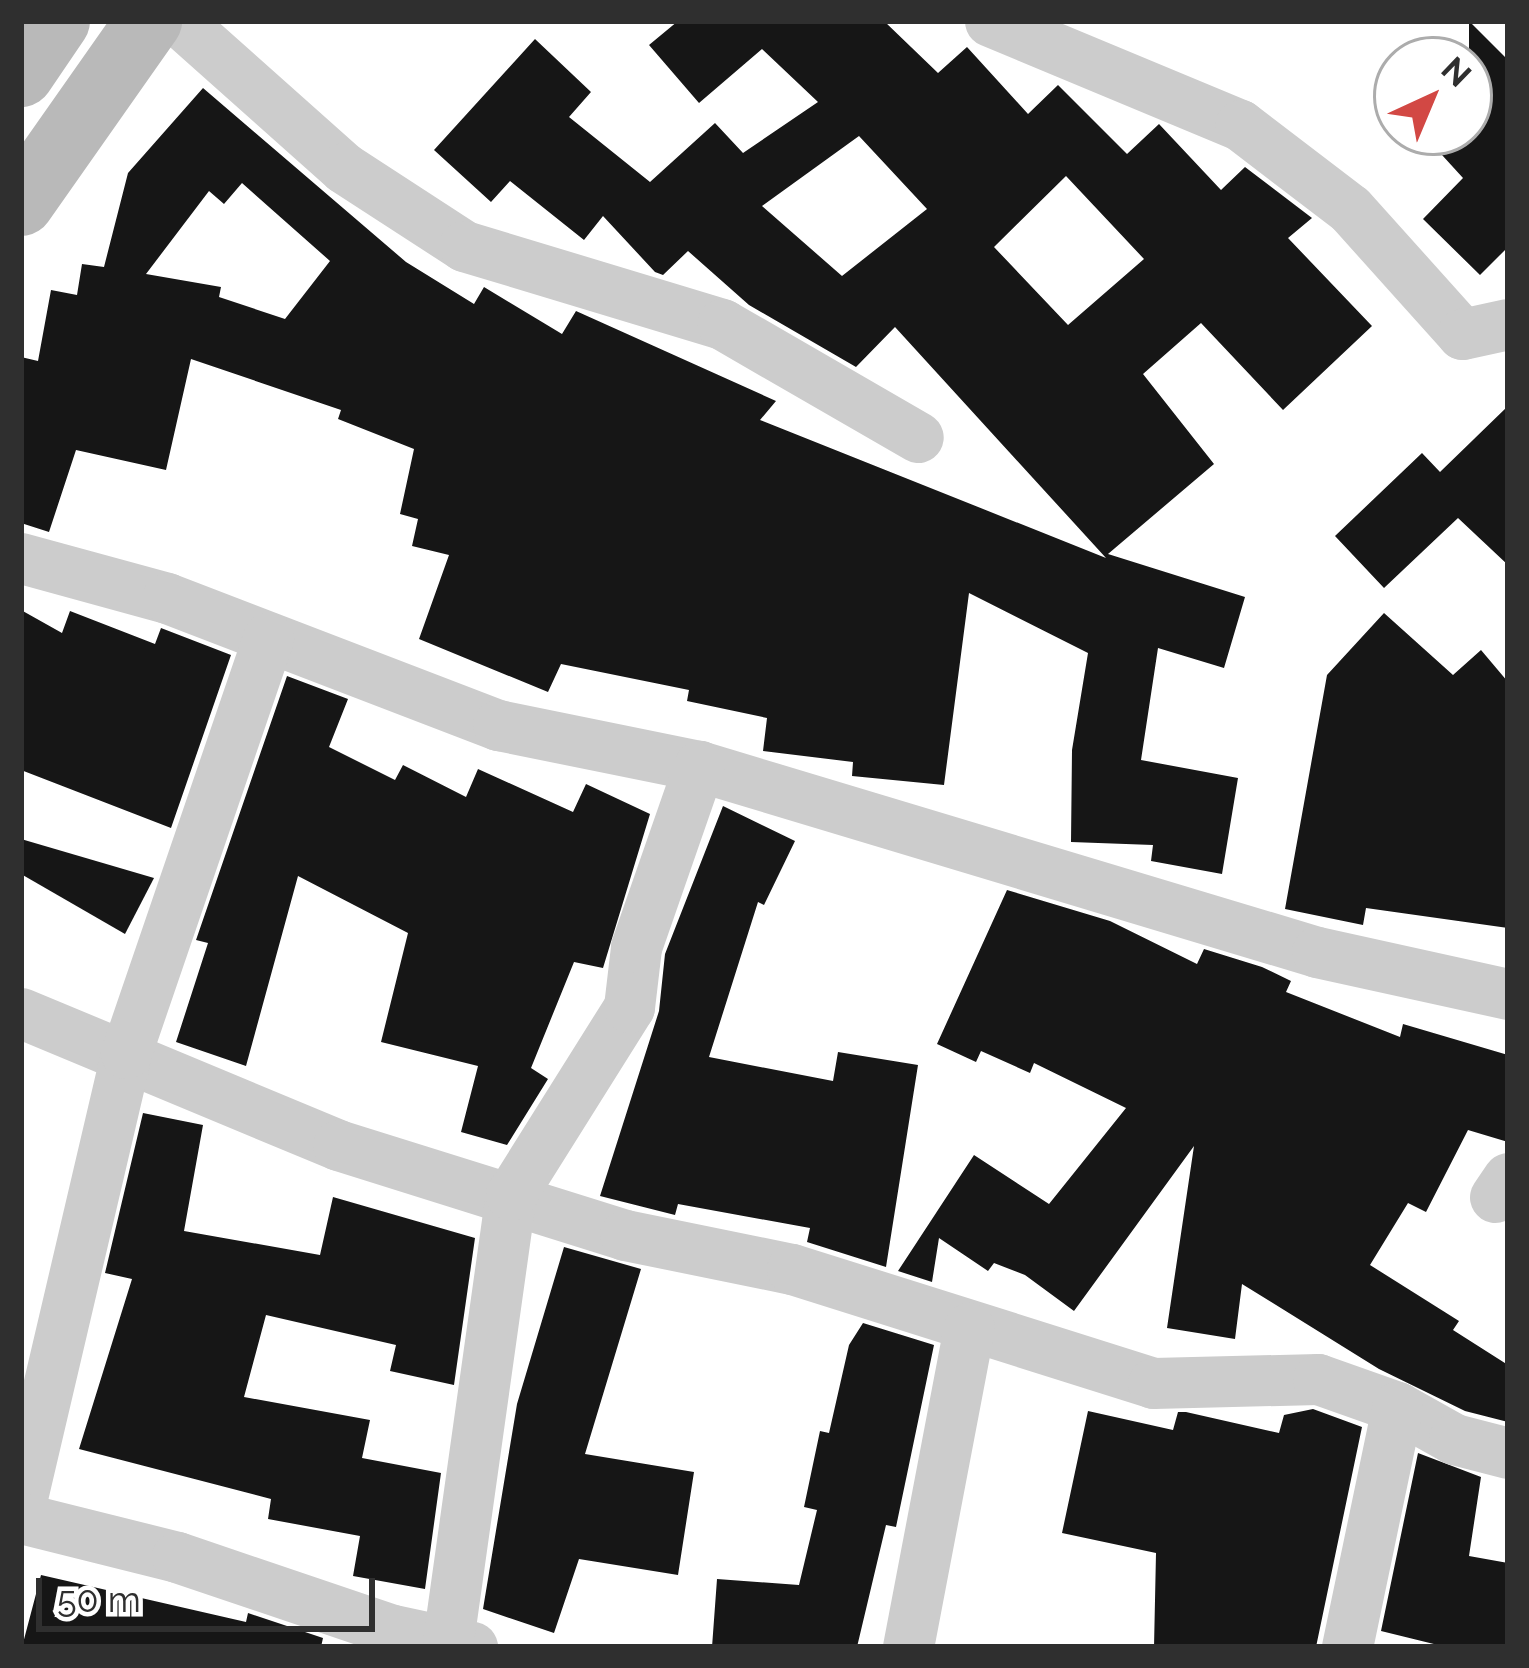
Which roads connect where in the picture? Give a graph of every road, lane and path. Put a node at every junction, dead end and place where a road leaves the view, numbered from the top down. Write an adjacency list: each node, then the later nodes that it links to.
1 (57, 21): 5 (main road)
2 (149, 21): 6 (main road)
3 (179, 21): 8 (street)
4 (991, 21): 7 (street)
5 (21, 74)
6 (21, 203)
7 (1508, 325)
8 (918, 437)
9 (21, 558): 10 (street)
10 (268, 638): 11 (street); 14 (street)
11 (699, 766): 12 (street); 15 (street)
12 (1508, 994)
13 (21, 1013): 14 (street)
14 (126, 1053): 15 (street); 19 (street)
15 (511, 1195): 16 (street); 21 (street)
16 (969, 1328): 17 (street); 22 (street)
17 (1397, 1407): 18 (street); 23 (street)
18 (1508, 1453)
19 (21, 1502)
20 (21, 1518): 21 (street)
21 (460, 1644)
22 (908, 1647)
23 (1347, 1647)

